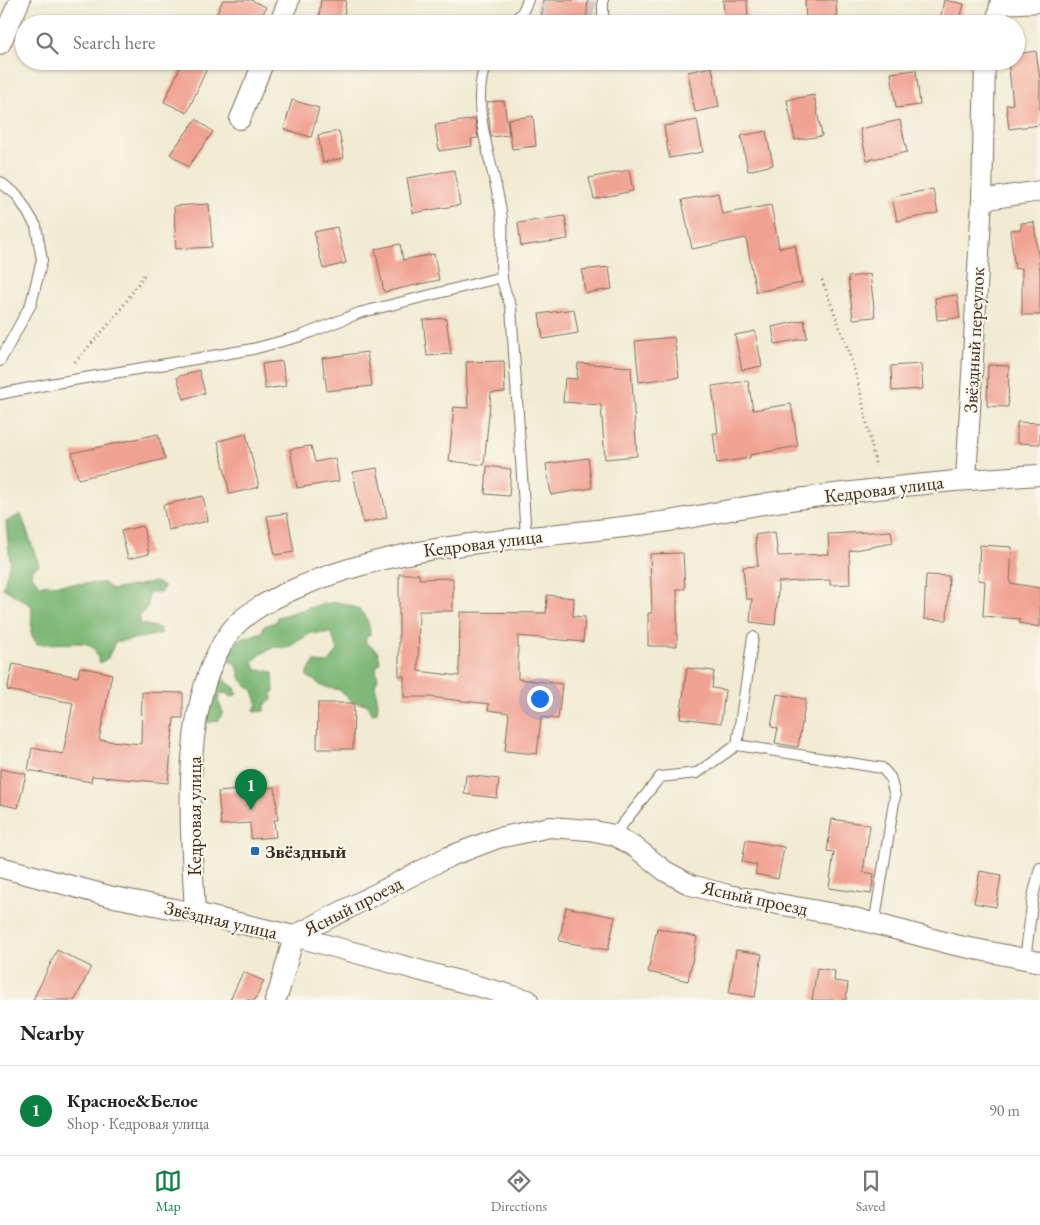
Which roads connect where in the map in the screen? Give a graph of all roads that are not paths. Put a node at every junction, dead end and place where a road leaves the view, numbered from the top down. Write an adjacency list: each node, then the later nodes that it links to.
1 (20, 0): 11 (street)
2 (289, 0): 7 (street)
3 (528, 0): 8 (lane)
4 (603, 0): 9 (lane)
5 (1001, 2): 6 (street); 10 (street)
6 (1040, 2)
7 (283, 15)
8 (520, 15)
9 (602, 15)
10 (998, 15)
11 (0, 44)
12 (260, 70): 15 (street)
13 (485, 70): 19 (lane)
14 (985, 70): 18 (street, Звёздный переулок)
15 (240, 119)
16 (0, 182): 20 (lane)
17 (1040, 192): 18 (street)
18 (982, 200): 23 (street, Звёздный переулок)
19 (502, 277): 21 (lane); 24 (lane)
20 (0, 361)
21 (0, 394)
22 (1040, 475): 23 (street, Кедровая улица)
23 (966, 479): 24 (street, Кедровая улица)
24 (526, 537): 30 (street, Кедровая улица)
25 (753, 637): 26 (lane)
26 (738, 745): 27 (lane); 31 (lane)
27 (614, 835): 31 (street, Ясный проезд); 32 (street, Ясный проезд)
28 (0, 867): 30 (street, Звёздная улица)
29 (1040, 868): 33 (lane)
30 (196, 913): 32 (street, Звёздная улица)
31 (874, 925): 33 (street, Ясный проезд)
32 (294, 936): 34 (street); 35 (street, Звёздная улица)
33 (1032, 961)
34 (275, 1000)
35 (528, 1000)

